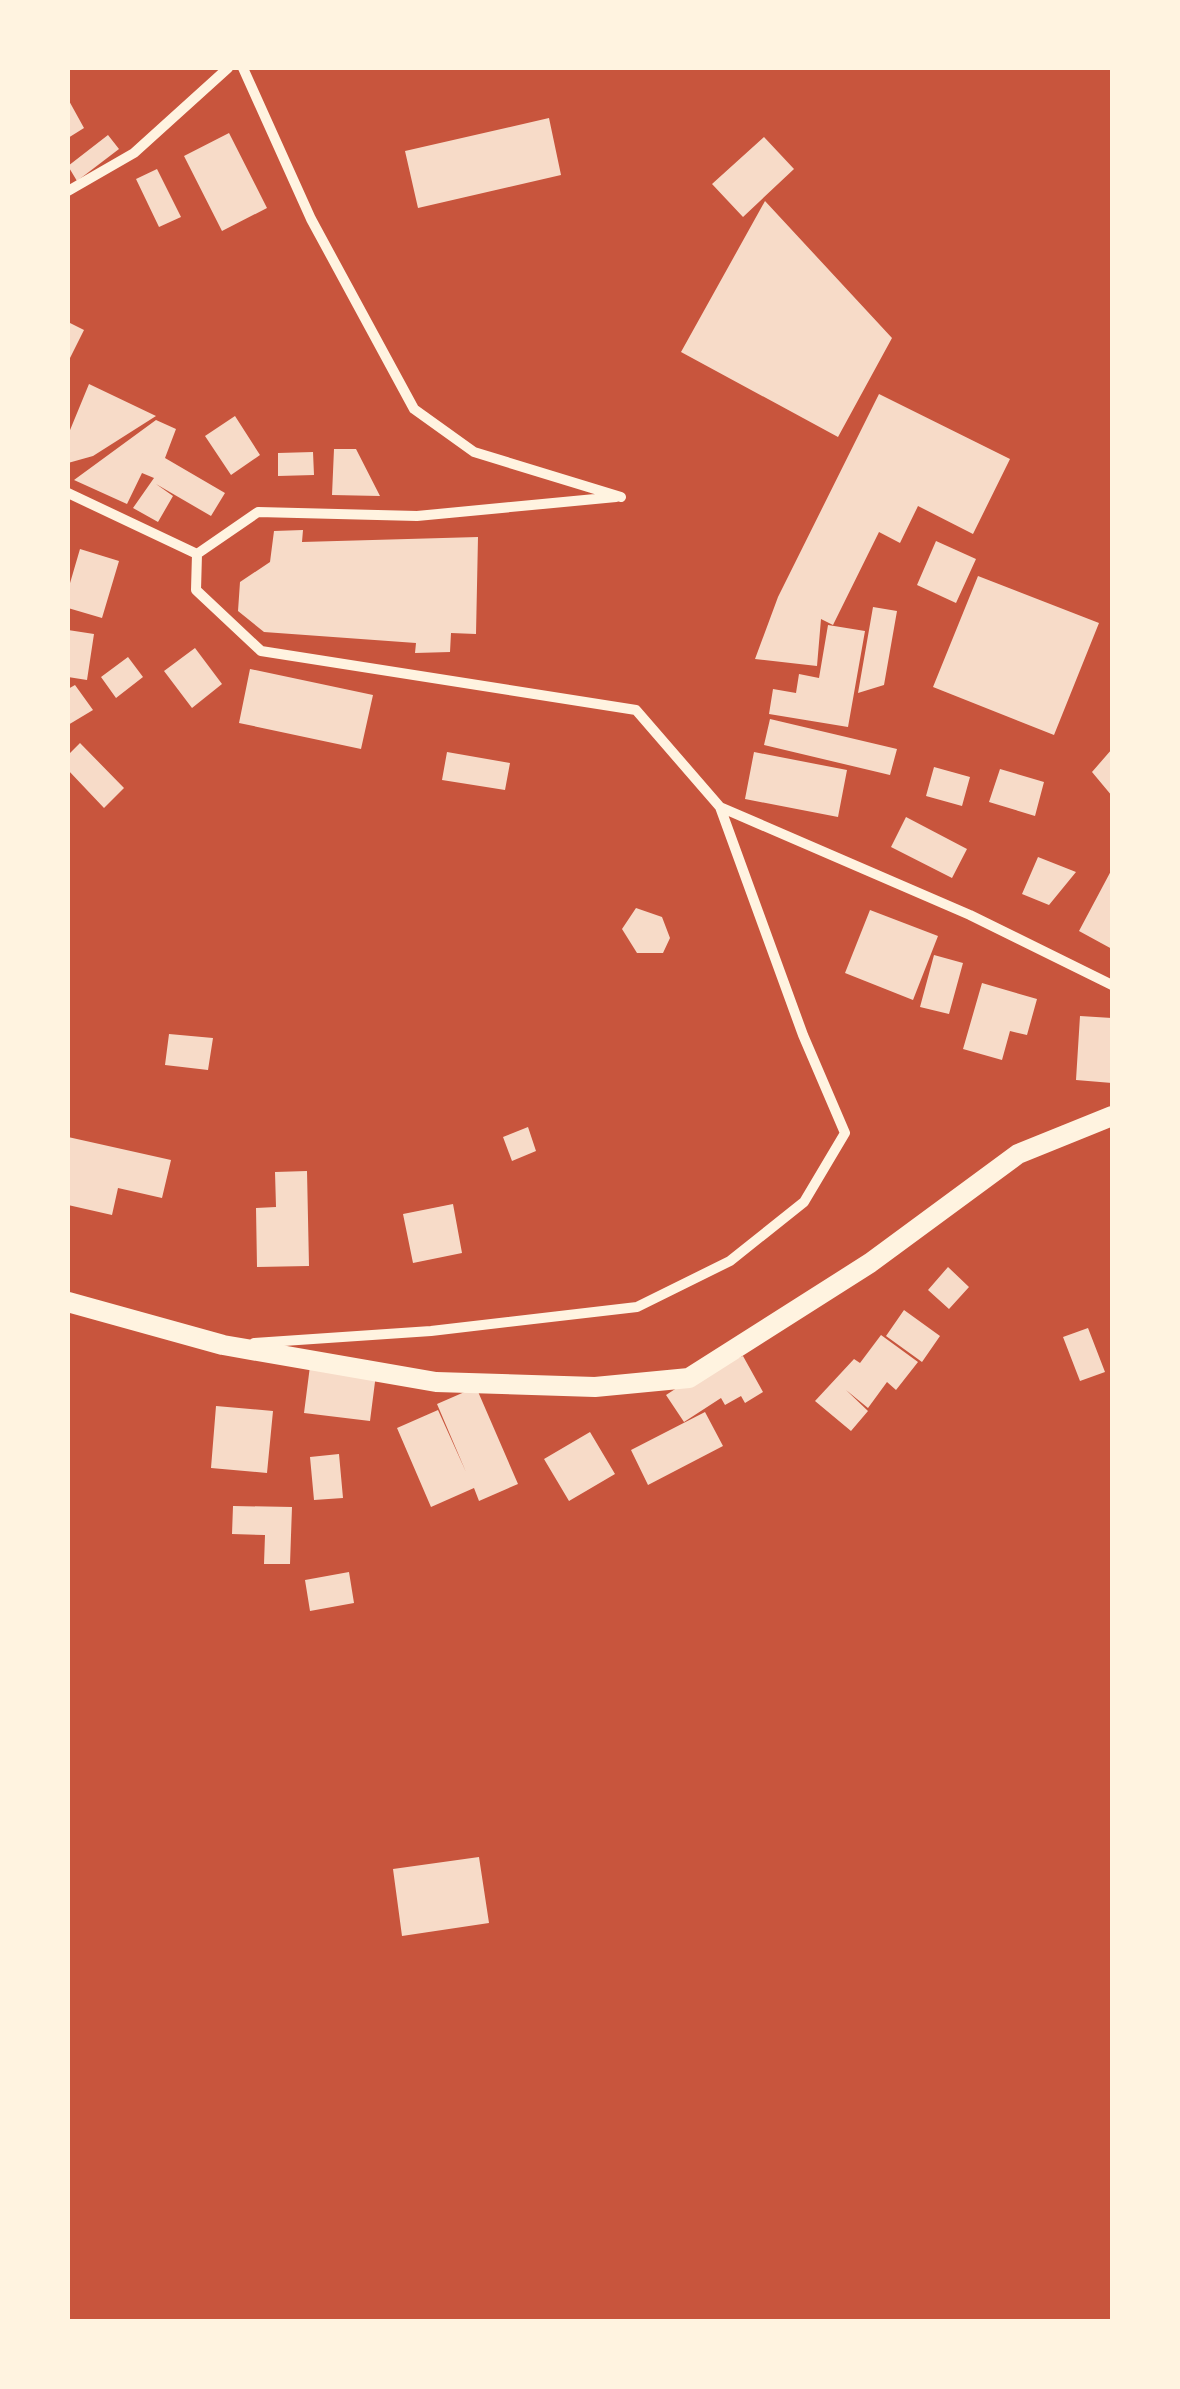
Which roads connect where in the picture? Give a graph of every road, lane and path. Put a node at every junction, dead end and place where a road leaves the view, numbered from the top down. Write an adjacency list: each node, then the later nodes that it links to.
1 (228, 68): 3 (street)
2 (243, 68): 5 (street)
3 (68, 191)
4 (68, 493): 5 (street)
5 (196, 554): 6 (street)
6 (720, 807): 7 (street); 10 (street)
7 (1112, 986)
8 (1112, 1116): 10 (main road)
9 (68, 1302): 10 (main road)
10 (223, 1345)

